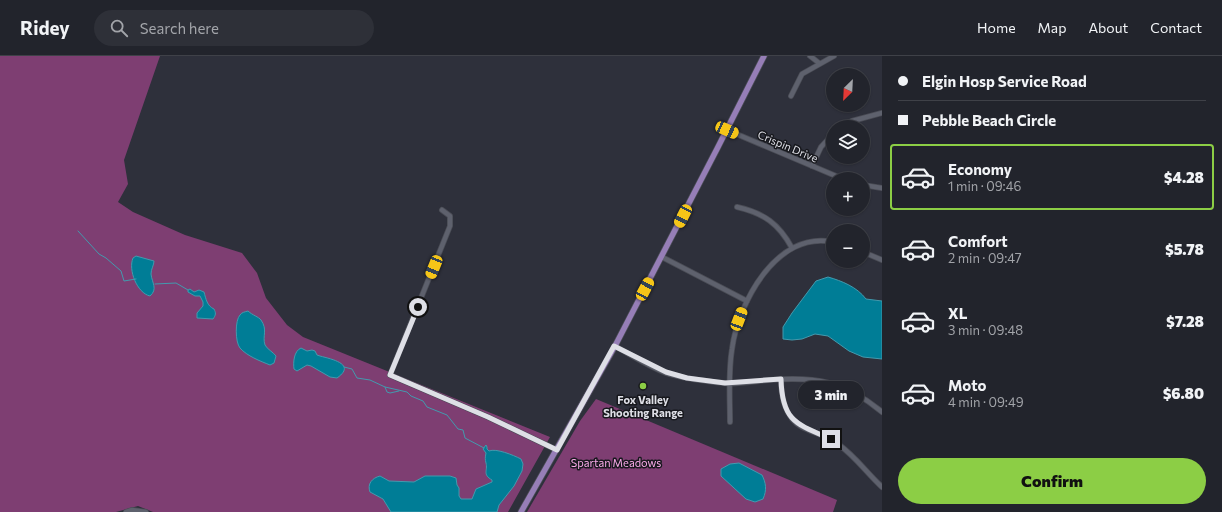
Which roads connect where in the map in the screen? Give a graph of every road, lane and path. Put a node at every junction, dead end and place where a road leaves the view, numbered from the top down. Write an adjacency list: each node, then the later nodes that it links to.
1 (764, 56): 8 (main road)
2 (810, 56): 4 (street)
3 (834, 56): 4 (street)
4 (819, 63): 5 (street)
5 (791, 96)
6 (882, 112): 7 (street)
7 (855, 120)
8 (727, 130): 10 (street, Crispin Drive); 19 (main road)
9 (826, 142): 10 (street)
10 (812, 166): 11 (street, Crispin Drive)
11 (826, 172)
12 (870, 186): 13 (street)
13 (882, 188)
14 (737, 207): 17 (street)
15 (442, 210): 27 (street)
16 (826, 242): 17 (street)
17 (792, 248): 21 (street)
18 (870, 255): 20 (street)
19 (662, 257): 21 (street); 22 (main road)
20 (882, 260)
21 (747, 301): 24 (street)
22 (614, 346): 24 (street); 27 (main road)
23 (781, 379): 24 (street); 25 (street); 28 (street)
24 (729, 383): 26 (street)
25 (882, 412)
26 (730, 422)
27 (557, 450): 31 (main road)
28 (882, 487)
29 (126, 512): 30 (street)
30 (146, 512)
31 (521, 512)

